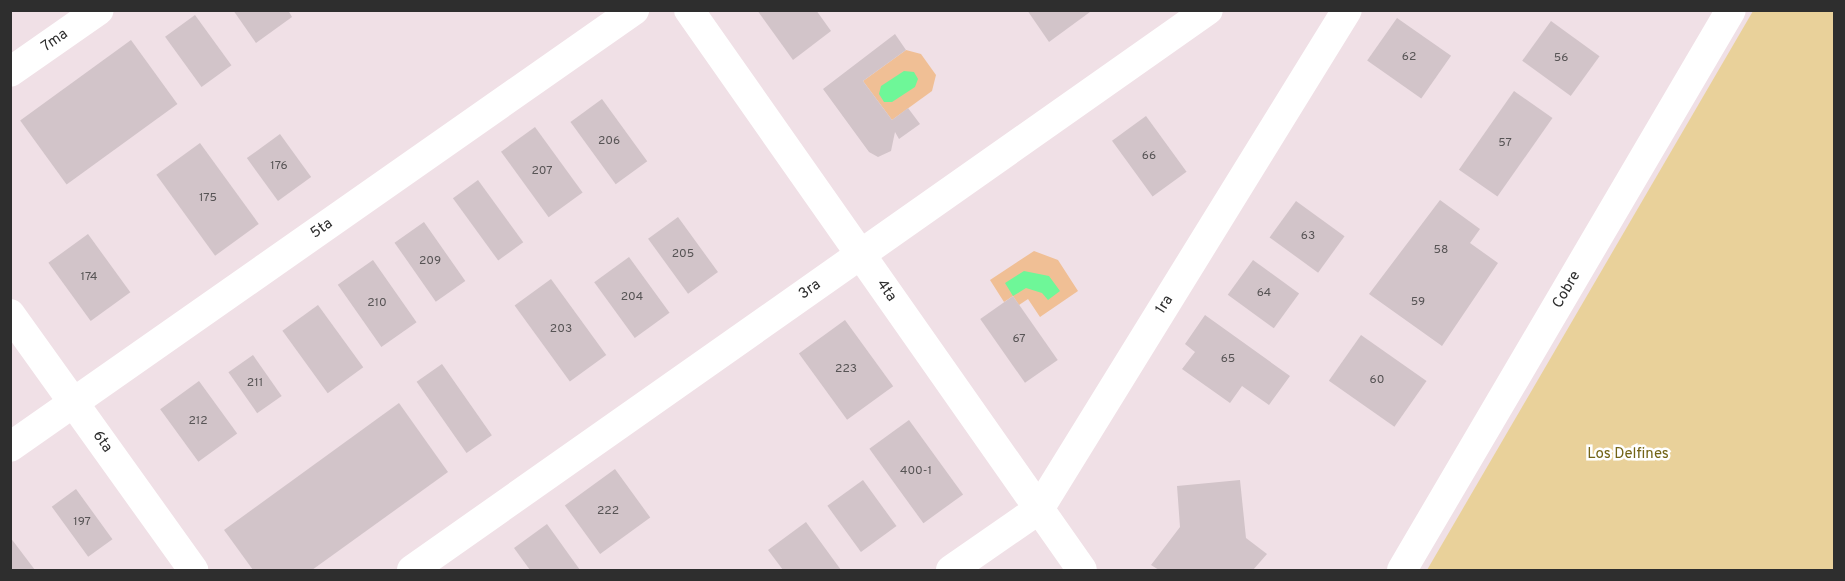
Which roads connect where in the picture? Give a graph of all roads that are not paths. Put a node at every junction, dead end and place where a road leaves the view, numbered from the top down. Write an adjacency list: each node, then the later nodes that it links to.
1 (99, 10): 7 (street, 7ma)
2 (634, 10): 10 (street, 5ta)
3 (689, 10): 8 (street, 4ta)
4 (1208, 10): 8 (street, 3ra)
5 (1347, 10): 12 (street, 1ra)
6 (1725, 12): 17 (street, Cobre)
7 (10, 72)
8 (861, 255): 12 (street, 4ta); 14 (street, 3ra)
9 (10, 314): 10 (street, 6ta)
10 (74, 402): 11 (street, 5ta); 13 (street, 6ta)
11 (10, 447)
12 (1039, 509): 15 (street, 1ra); 16 (street, 4ta)
13 (193, 570)
14 (412, 570)
15 (951, 570)
16 (1082, 570)
17 (1402, 570)

